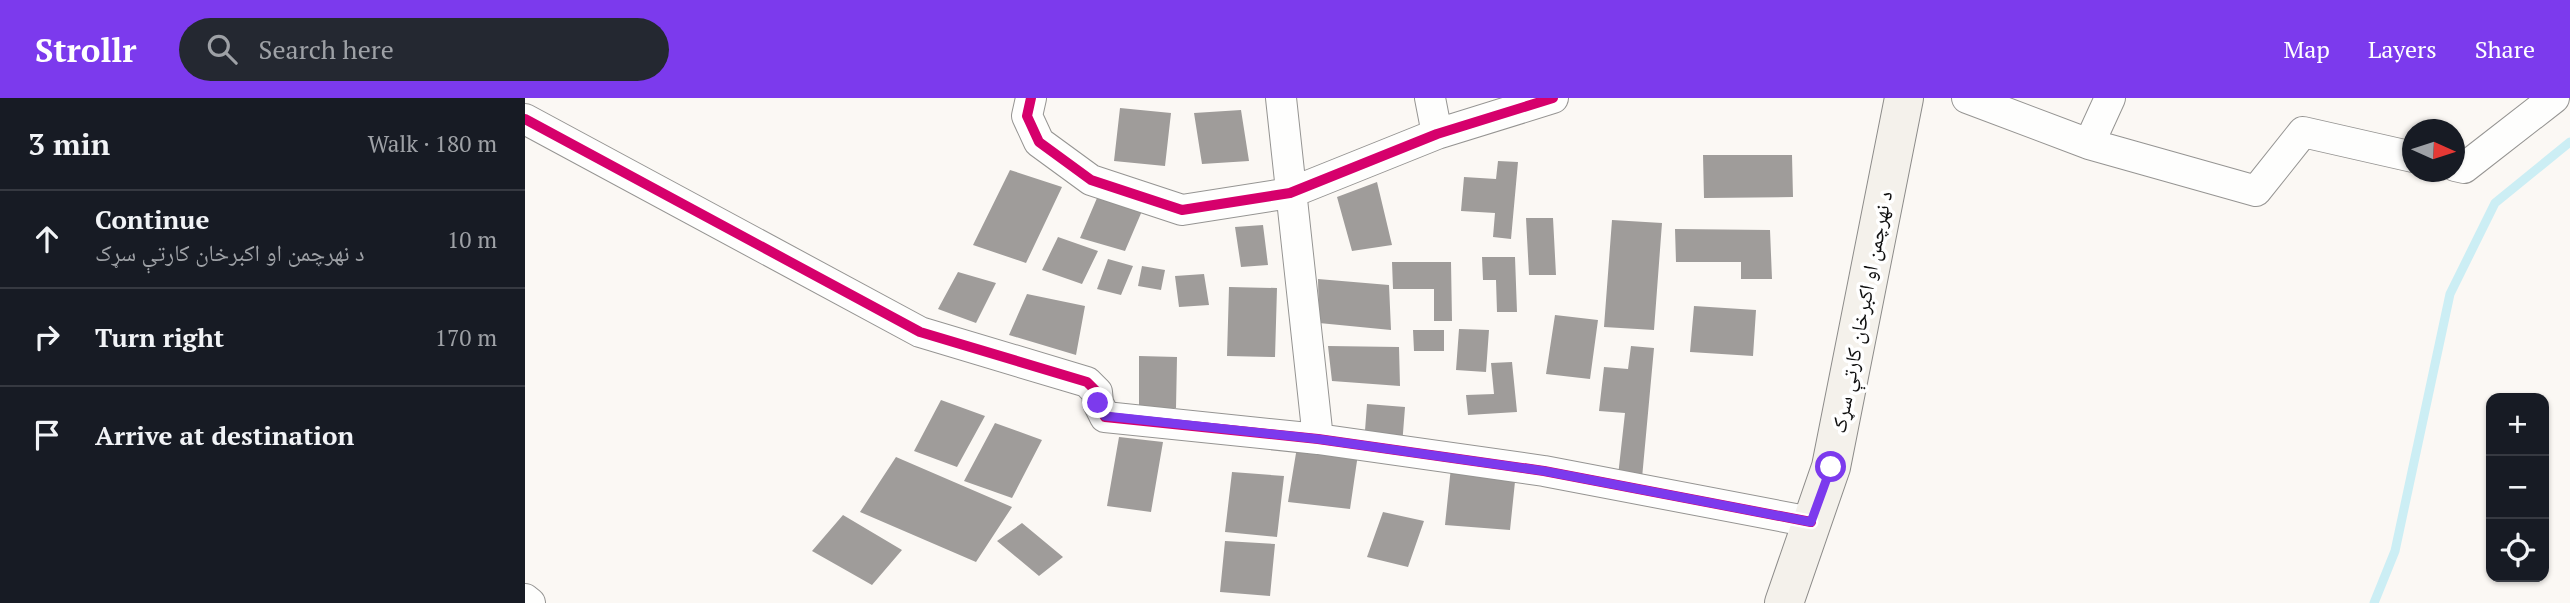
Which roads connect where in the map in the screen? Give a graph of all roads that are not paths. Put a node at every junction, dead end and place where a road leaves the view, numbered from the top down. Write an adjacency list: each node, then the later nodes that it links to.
1 (1031, 98): 14 (street)
2 (1281, 98): 14 (street)
3 (1430, 98): 10 (street)
4 (1553, 98): 10 (street)
5 (1904, 98): 16 (main road, د نهرچمن او اکبرخان کارتې سړک)
6 (1967, 98): 11 (street)
7 (2110, 98): 11 (street)
8 (2554, 98): 13 (street)
9 (525, 119): 15 (street)
10 (1437, 134): 14 (street)
11 (2089, 144): 12 (street)
12 (2402, 154)
13 (2465, 167)
14 (1290, 193): 15 (street)
15 (1318, 439): 16 (street)
16 (1811, 522): 19 (main road, د نهرچمن او اکبرخان کارتې سړک)
17 (525, 600): 18 (street)
18 (530, 603)
19 (1784, 603)

